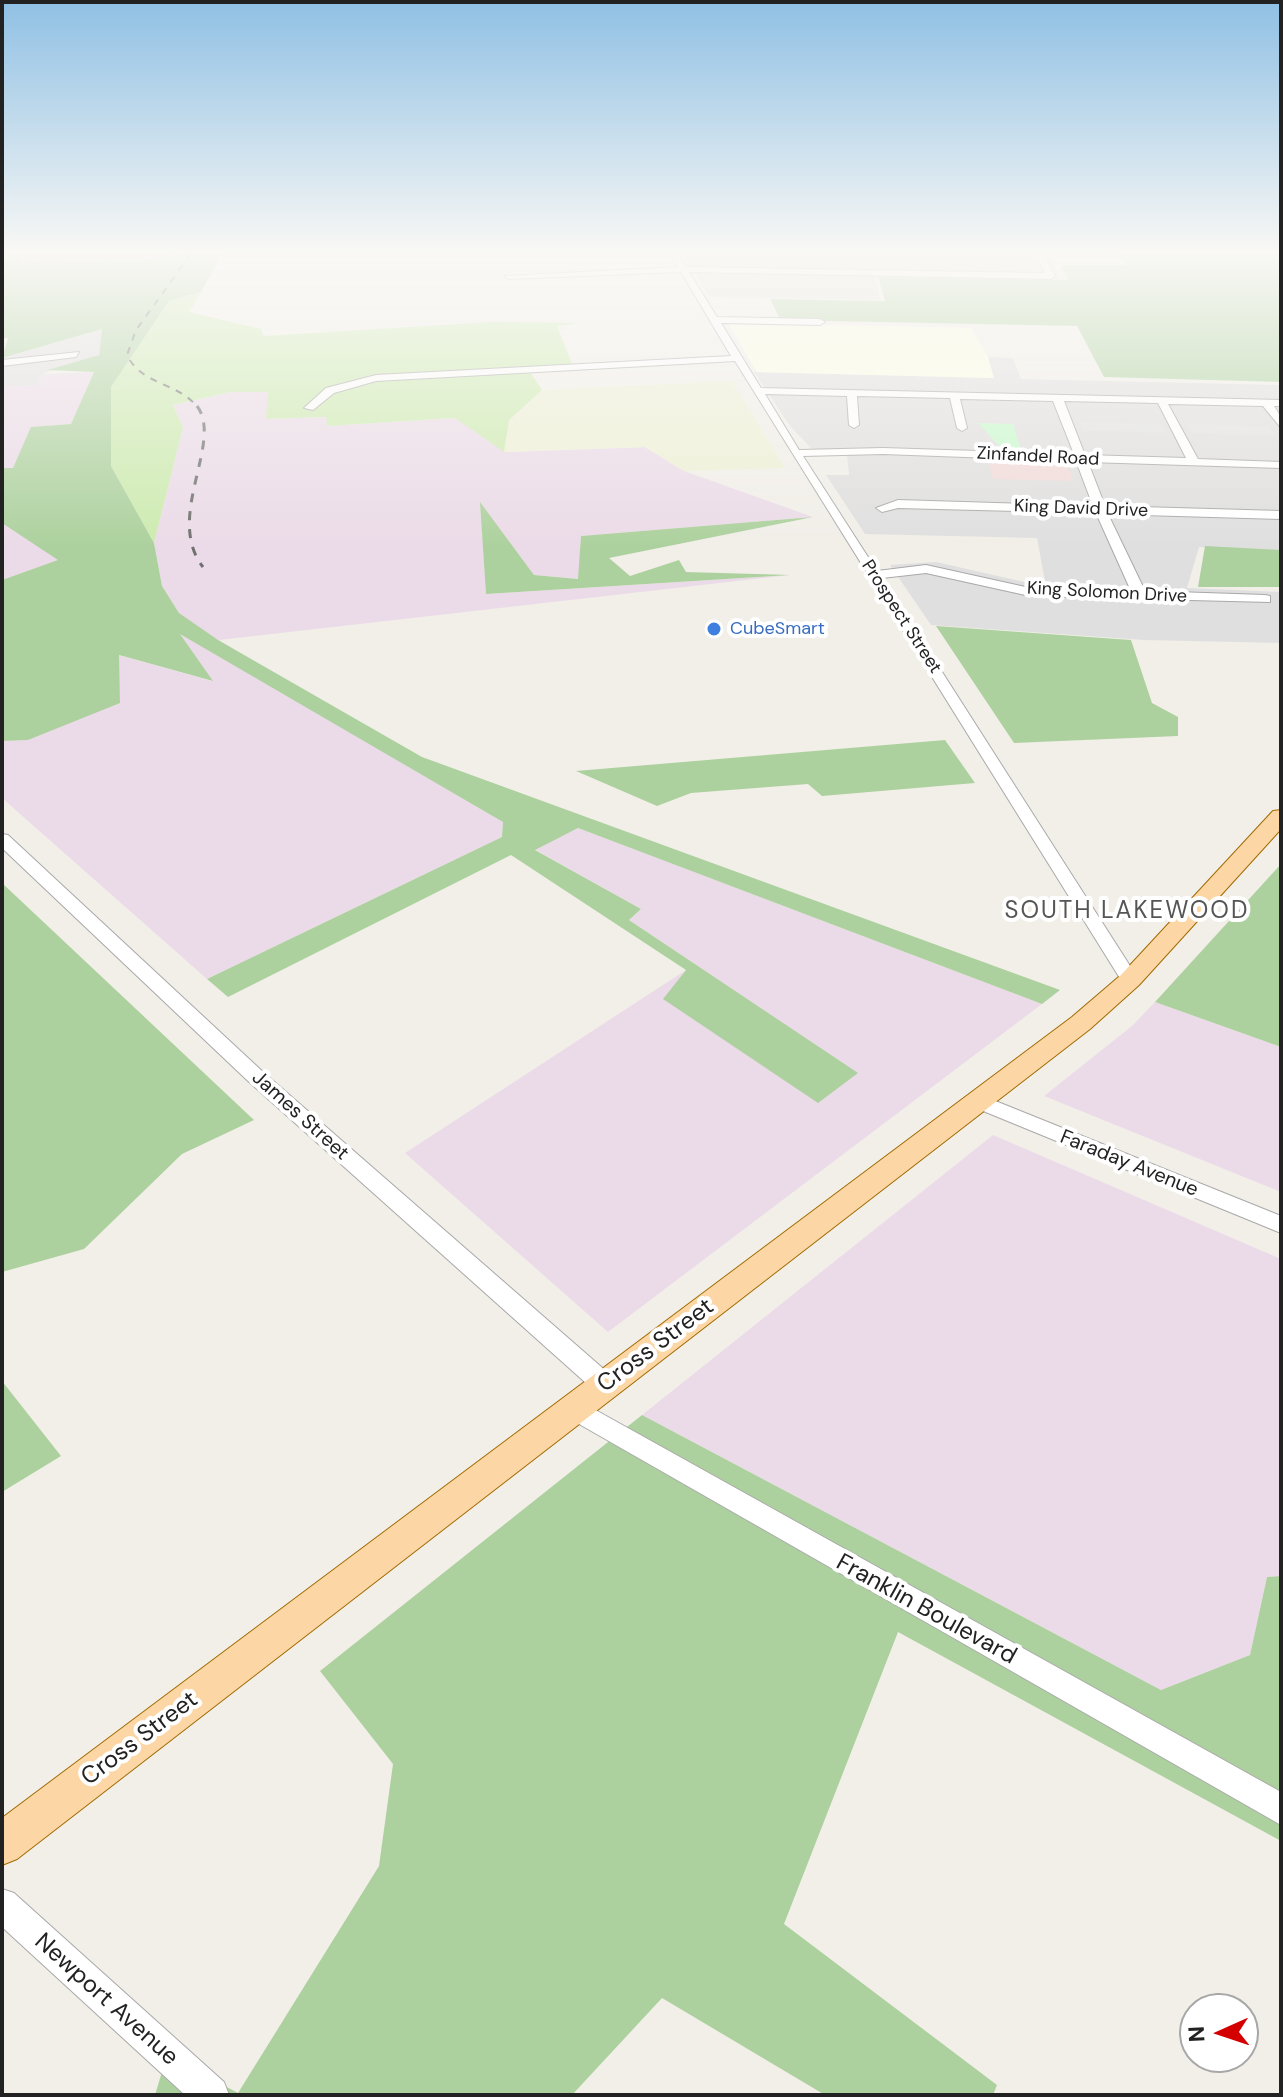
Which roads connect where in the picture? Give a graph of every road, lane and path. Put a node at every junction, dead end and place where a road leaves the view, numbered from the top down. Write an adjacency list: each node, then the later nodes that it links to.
1 (735, 352): 3 (street, Prospect Street)
2 (76, 354): 4 (street)
3 (739, 358): 5 (street, Prospect Street); 12 (street)
4 (2, 363)
5 (759, 391): 6 (street); 16 (street, Prospect Street)
6 (852, 392): 7 (street); 13 (street)
7 (954, 395): 8 (street); 15 (street)
8 (1057, 397): 9 (street); 17 (street)
9 (1161, 400): 10 (street); 18 (street)
10 (1266, 402): 11 (street); 14 (street)
11 (1281, 403)
12 (309, 408)
13 (854, 425)
14 (1281, 425)
15 (962, 428)
16 (796, 453): 17 (street, Zinfandel Road); 23 (street, Prospect Street)
17 (1081, 459): 18 (street, Zinfandel Road); 21 (street)
18 (1194, 462): 19 (street, Zinfandel Road)
19 (1281, 465)
20 (882, 508): 21 (street, King David Drive)
21 (1101, 509): 22 (street, King David Drive); 24 (street)
22 (1281, 515)
23 (879, 574): 24 (street, King Solomon Drive); 29 (street, Prospect Street)
24 (1140, 595): 25 (street, King Solomon Drive)
25 (1265, 599)
26 (1281, 816): 29 (main road, Cross Street)
27 (2, 839): 28 (street, James Street)
28 (12, 861): 32 (street, James Street)
29 (1130, 980): 30 (main road, Cross Street)
30 (978, 1101): 31 (street, Faraday Avenue); 32 (main road, Cross Street)
31 (1281, 1225)
32 (605, 1385): 33 (main road, Cross Street)
33 (574, 1409): 34 (street, Franklin Boulevard); 35 (main road, Cross Street)
34 (1281, 1809)
35 (2, 1844)
36 (2, 1905): 37 (street, Newport Avenue)
37 (211, 2095)

